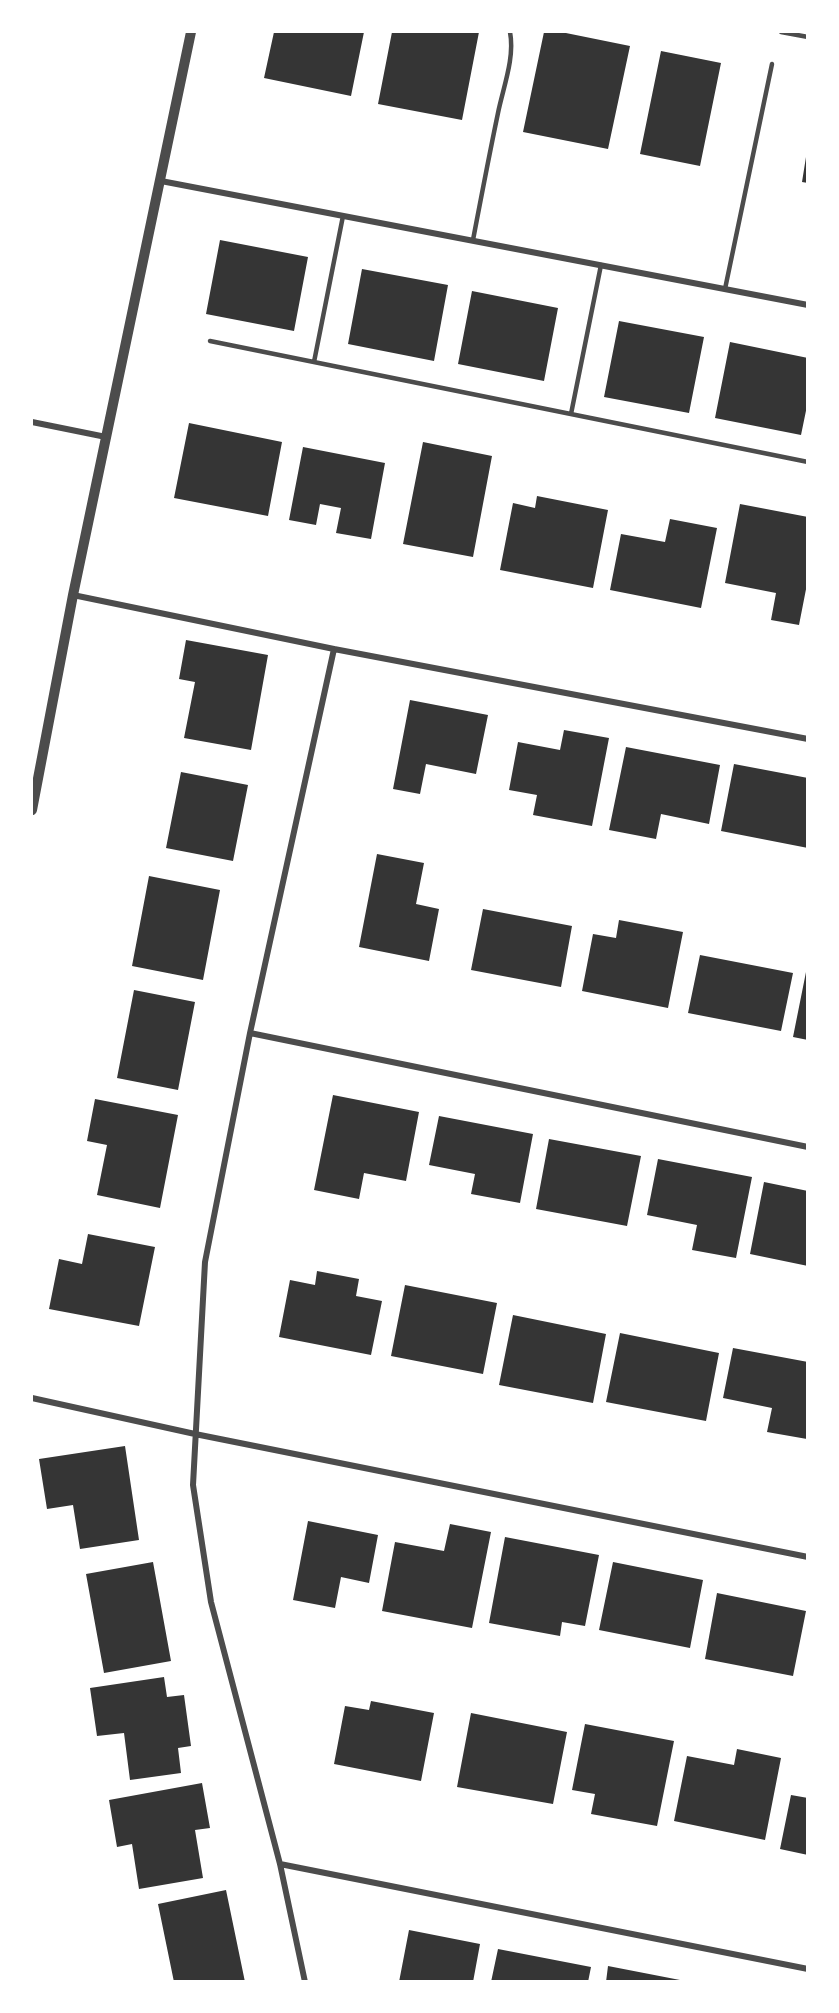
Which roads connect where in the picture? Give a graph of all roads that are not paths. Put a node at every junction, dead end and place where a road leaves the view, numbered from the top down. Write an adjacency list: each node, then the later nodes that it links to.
1 (191, 32): 6 (street)
2 (510, 32): 8 (lane)
3 (781, 32): 4 (lane)
4 (807, 37)
5 (771, 64): 10 (lane)
6 (161, 181): 7 (street); 16 (street)
7 (343, 216): 8 (street); 13 (lane)
8 (473, 240): 9 (street)
9 (601, 265): 10 (street); 14 (lane)
10 (725, 289): 11 (street)
11 (807, 305)
12 (210, 341): 13 (lane)
13 (314, 362): 14 (lane)
14 (571, 414): 17 (lane)
15 (32, 422): 16 (street)
16 (106, 437): 18 (street)
17 (807, 462)
18 (73, 594): 19 (street); 21 (street)
19 (334, 649): 20 (street); 22 (street)
20 (807, 738)
21 (32, 810)
22 (250, 1033): 23 (street); 25 (street)
23 (807, 1147)
24 (32, 1398): 25 (street)
25 (195, 1434): 26 (street); 27 (street)
26 (807, 1557)
27 (280, 1864): 28 (street); 29 (street)
28 (807, 1969)
29 (305, 1982)

